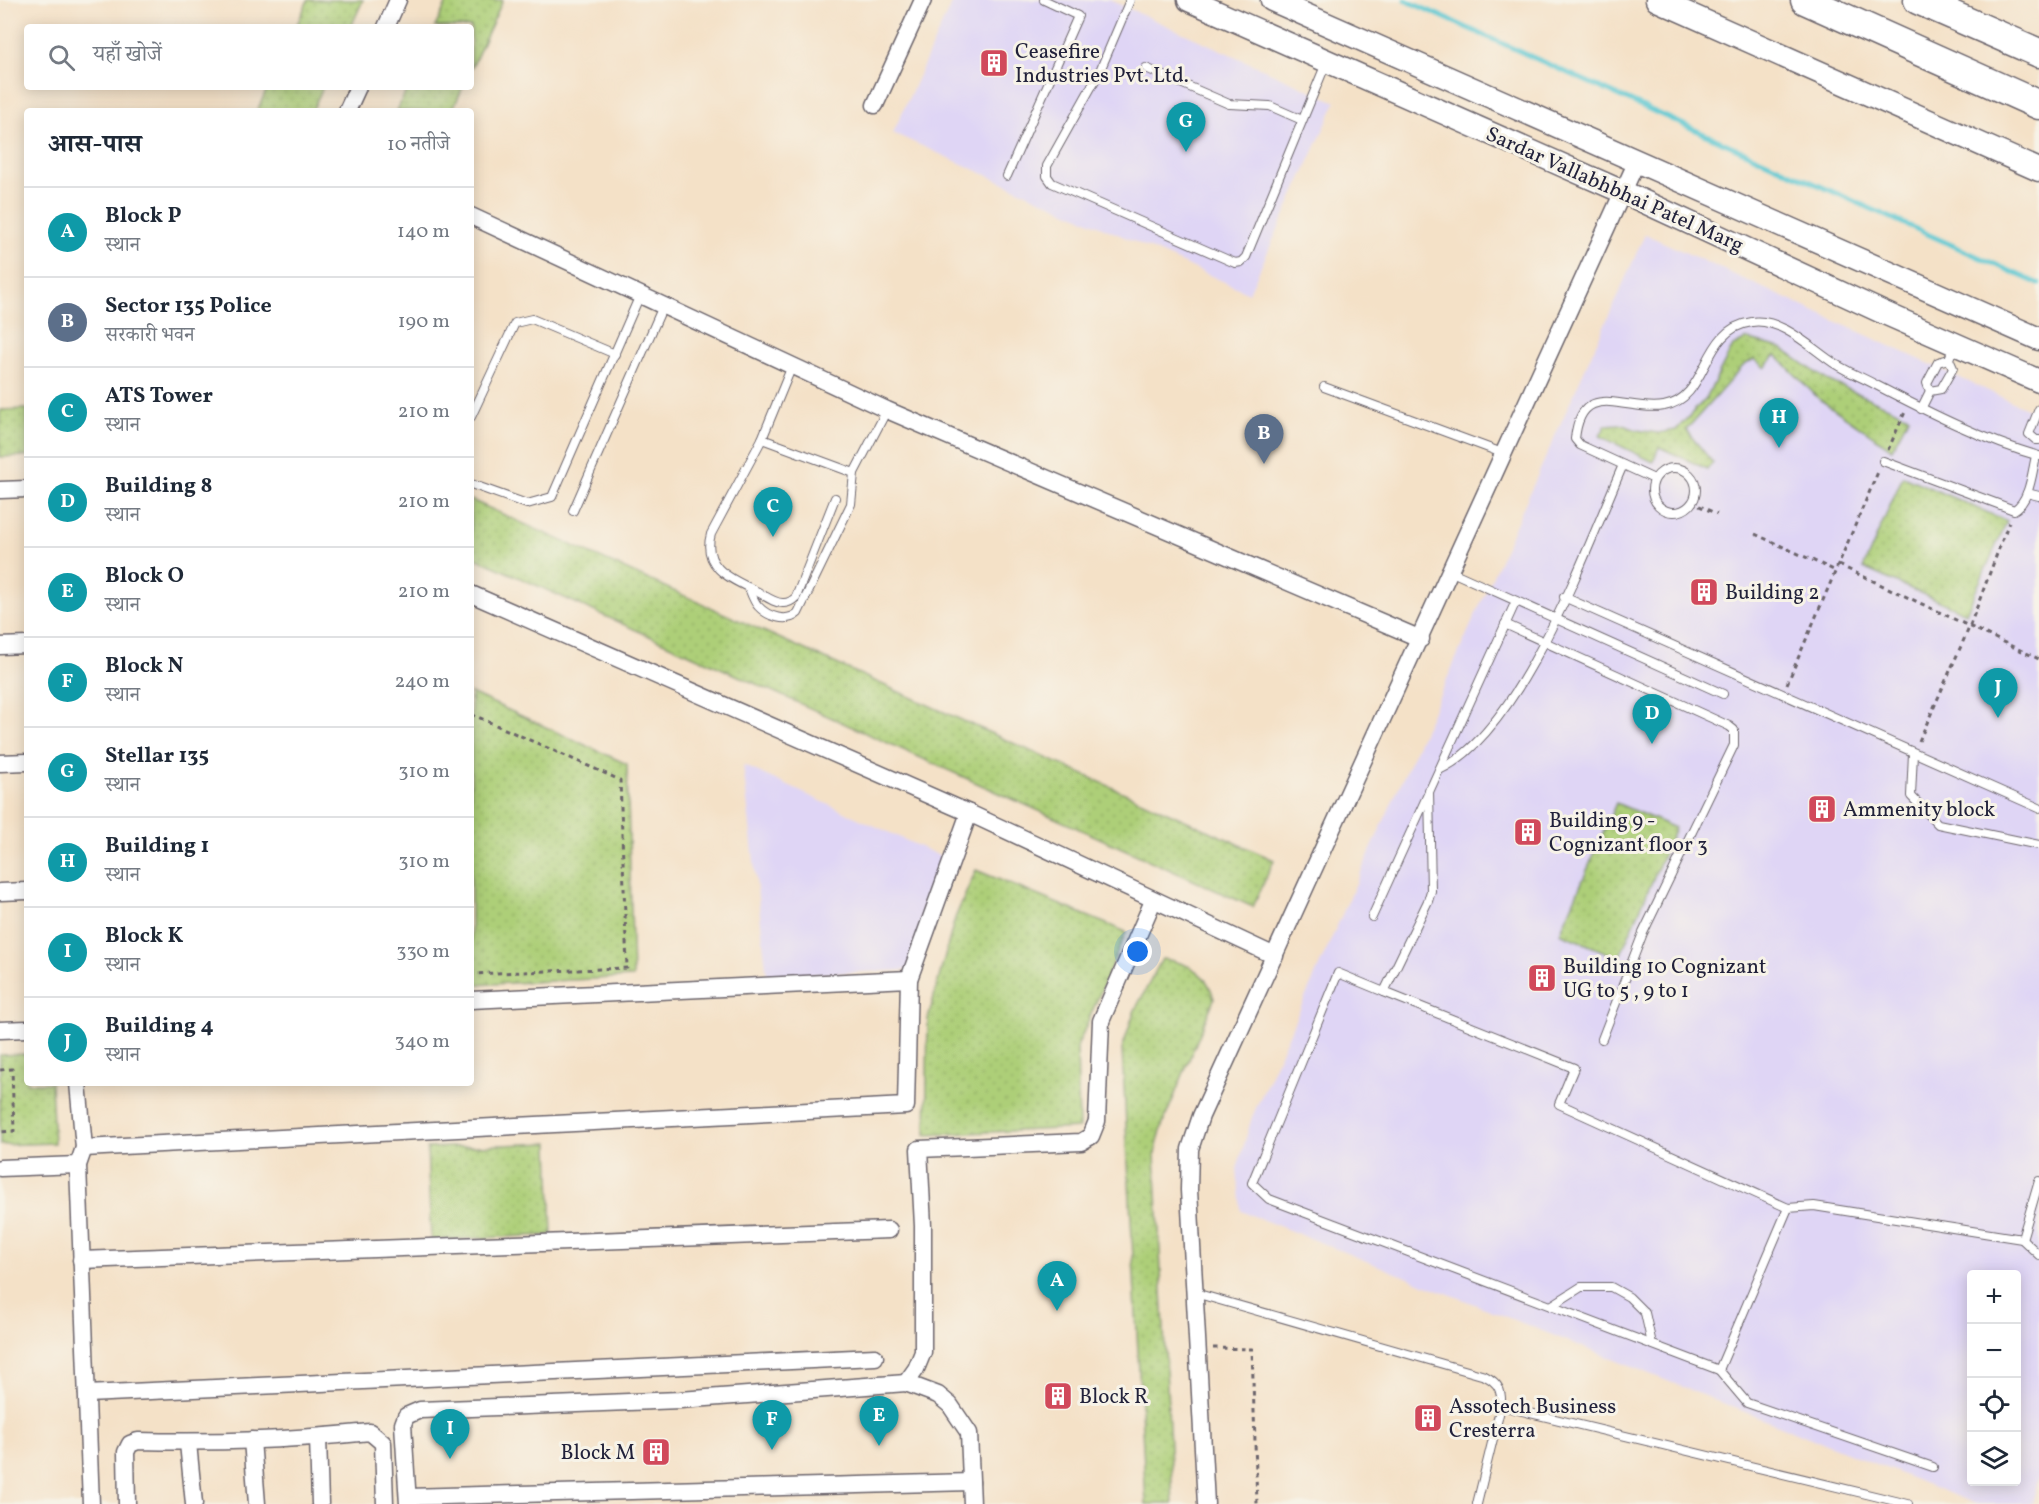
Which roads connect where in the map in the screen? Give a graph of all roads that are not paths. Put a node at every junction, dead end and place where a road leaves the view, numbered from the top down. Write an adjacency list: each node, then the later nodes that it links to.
1 (398, 0): 10 (street)
2 (922, 0): 15 (street)
3 (1044, 0): 21 (lane)
4 (1130, 0): 18 (lane)
5 (1189, 0): 12 (street, Sardar Vallabhbhai Patel Marg)
6 (1272, 0): 19 (street, Sardar Vallabhbhai Patel Marg)
7 (1657, 0): 20 (street)
8 (1805, 0): 16 (highway)
9 (1918, 0): 11 (highway)
10 (387, 24)
11 (2039, 53)
12 (1328, 60): 18 (lane); 22 (street, Sardar Vallabhbhai Patel Marg)
13 (1146, 68): 18 (lane)
14 (357, 90): 17 (street)
15 (875, 105)
16 (2039, 105)
17 (348, 108)
18 (1302, 120)
19 (1637, 161): 22 (street); 26 (street, Sardar Vallabhbhai Patel Marg)
20 (2039, 170)
21 (1007, 176)
22 (1623, 192): 27 (street, Sardar Vallabhbhai Patel Marg); 39 (street)
23 (474, 217): 24 (street)
24 (640, 295): 25 (street); 28 (lane)
25 (663, 306): 29 (street); 51 (lane)
26 (2039, 339)
27 (1951, 351): 30 (street, Sardar Vallabhbhai Patel Marg); 32 (lane); 32 (lane)
28 (615, 354): 36 (lane); 45 (lane)
29 (792, 366): 35 (street); 38 (lane)
30 (2039, 381)
31 (1324, 387): 39 (lane)
32 (1930, 391): 33 (lane)
33 (1921, 409): 40 (lane); 42 (lane)
34 (2039, 409): 37 (lane)
35 (887, 410): 43 (lane); 59 (street)
36 (474, 411)
37 (2038, 437): 40 (lane)
38 (762, 438): 43 (lane); 53 (lane)
39 (1505, 454): 52 (street)
40 (2035, 455): 48 (lane)
41 (1883, 461): 48 (lane)
42 (1623, 465): 44 (lane); 55 (lane)
43 (854, 473): 53 (lane)
44 (1654, 479): 44 (lane)
45 (474, 485)
46 (24, 489): 47 (street)
47 (0, 490)
48 (2027, 493): 49 (lane)
49 (2039, 496)
50 (835, 498): 53 (lane)
51 (573, 512)
52 (1452, 572): 56 (lane); 59 (street)
53 (749, 587)
54 (474, 595): 70 (street)
55 (1564, 597): 57 (lane); 64 (lane)
56 (1516, 601): 57 (lane); 58 (lane)
57 (1555, 618): 60 (lane); 63 (lane)
58 (1505, 624): 60 (lane); 67 (lane)
59 (1421, 639): 76 (street)
60 (1544, 642): 67 (lane); 82 (lane)
61 (24, 645): 62 (street)
62 (0, 646)
63 (1723, 694)
64 (1913, 753): 69 (lane); 71 (lane)
65 (24, 762): 66 (street)
66 (0, 763)
67 (1439, 770): 68 (lane)
68 (1429, 790): 75 (lane); 78 (lane)
69 (2039, 808)
70 (969, 813): 74 (street); 77 (street)
71 (2039, 845)
72 (24, 891): 73 (street)
73 (0, 892)
74 (1153, 901): 76 (street); 98 (street)
75 (1372, 917)
76 (1275, 956): 93 (street)
77 (909, 980): 79 (street); 84 (street)
78 (1384, 992): 88 (lane); 94 (lane)
79 (474, 1000)
80 (24, 1029): 81 (street)
81 (0, 1030)
82 (1602, 1039)
83 (78, 1086): 84 (street)
84 (84, 1148): 85 (street)
85 (78, 1165): 86 (street); 92 (street)
86 (0, 1168)
87 (2039, 1181): 90 (lane)
88 (1788, 1208): 90 (lane); 97 (lane)
89 (889, 1230): 92 (street)
90 (2022, 1239): 91 (lane)
91 (2039, 1255)
92 (81, 1260): 99 (street)
93 (1195, 1293): 100 (lane); 114 (street)
94 (1551, 1306): 95 (lane); 95 (lane)
95 (1652, 1344): 97 (lane)
96 (875, 1357): 99 (street)
97 (1719, 1370): 104 (lane)
98 (906, 1383): 105 (street); 106 (street)
99 (87, 1394): 107 (street)
100 (1501, 1406): 115 (lane); 116 (lane)
101 (318, 1437): 102 (street); 111 (street); 112 (street)
102 (252, 1440): 103 (street); 110 (street)
103 (188, 1443): 108 (street); 109 (street)
104 (1933, 1467)
105 (970, 1482): 106 (street); 113 (street)
106 (408, 1501)
107 (91, 1504)
108 (127, 1504)
109 (194, 1504)
110 (257, 1504)
111 (320, 1504)
112 (385, 1504)
113 (972, 1504)
114 (1206, 1504)
115 (1477, 1504)
116 (1908, 1504)

